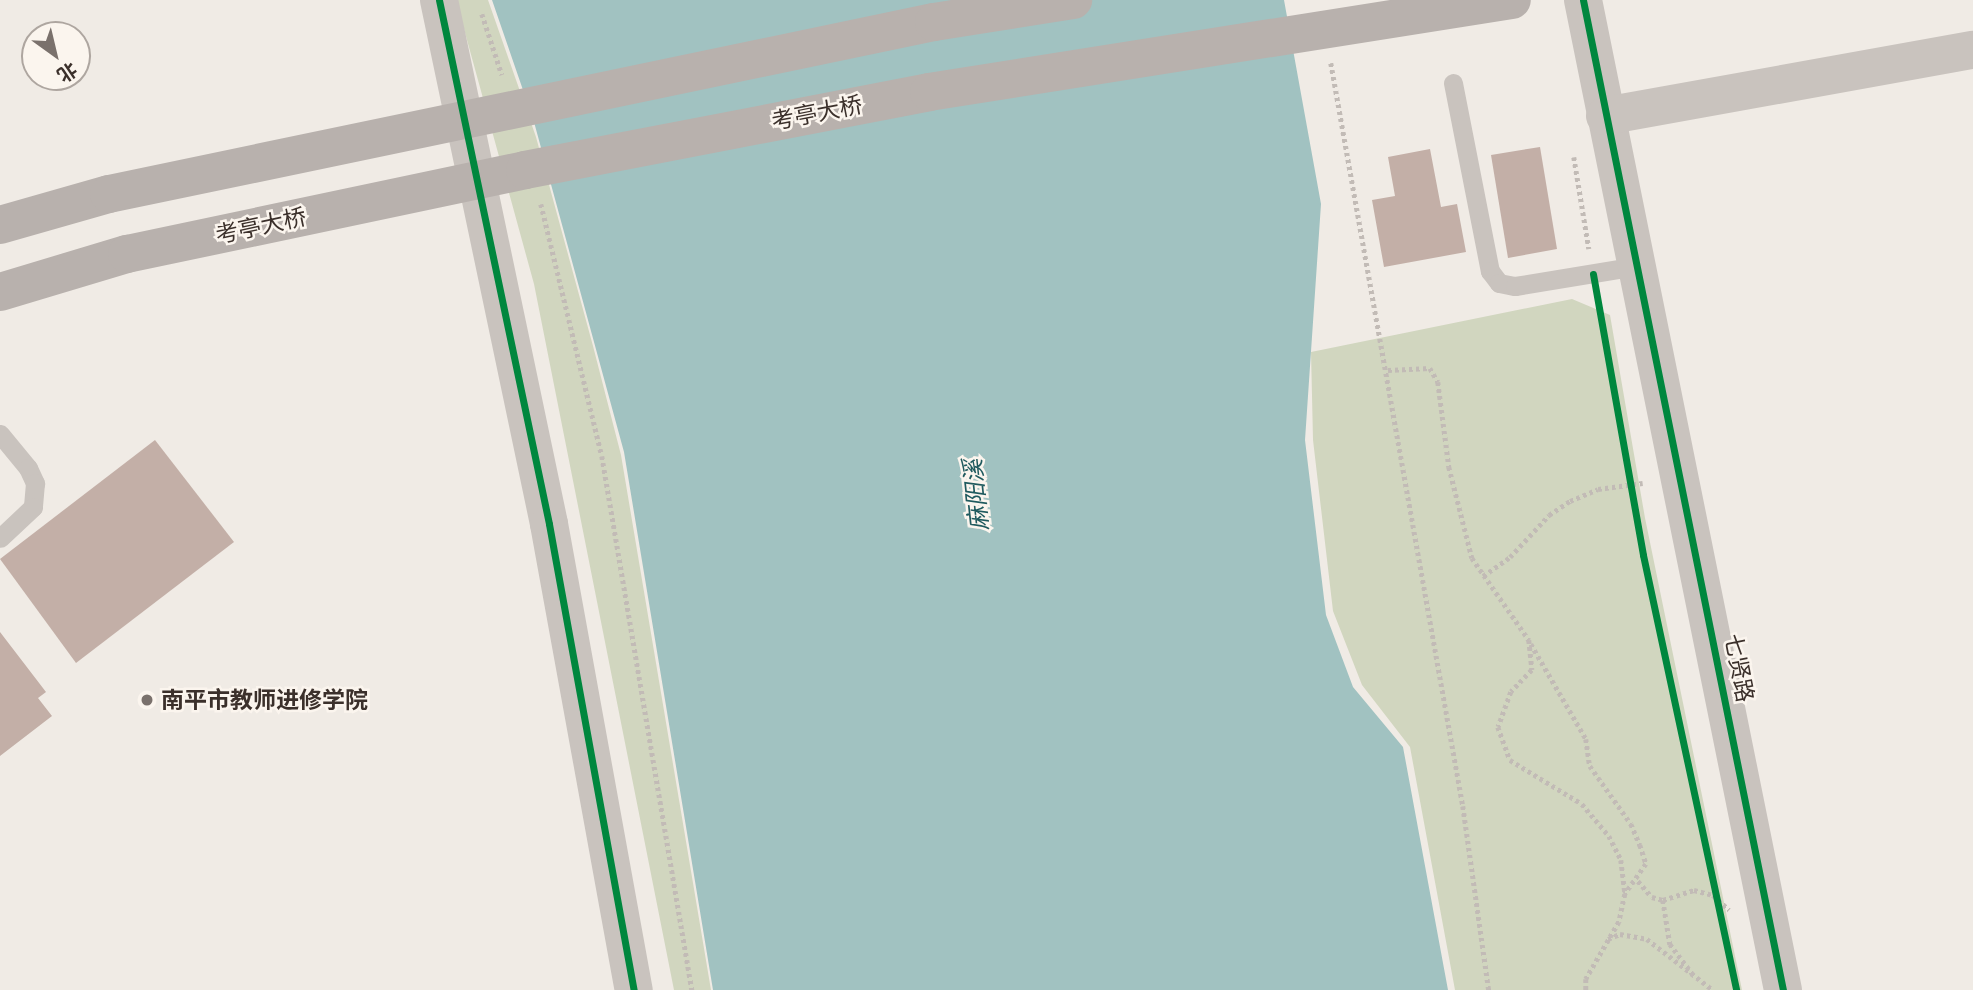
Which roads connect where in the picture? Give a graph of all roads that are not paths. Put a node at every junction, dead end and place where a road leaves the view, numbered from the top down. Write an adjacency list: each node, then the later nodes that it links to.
1 (439, 0): 13 (street)
2 (1073, 0): 8 (main road, bridge)
3 (1512, 0): 10 (main road, 考亭大桥, bridge)
4 (1583, 0): 7 (street, 七贤路)
5 (1973, 50): 7 (street)
6 (1453, 83): 9 (lane)
7 (1605, 116): 9 (street, 七贤路)
8 (0, 225)
9 (1637, 266): 14 (street, 七贤路)
10 (0, 292)
11 (0, 434): 12 (lane)
12 (0, 538)
13 (634, 990)
14 (1783, 990)

